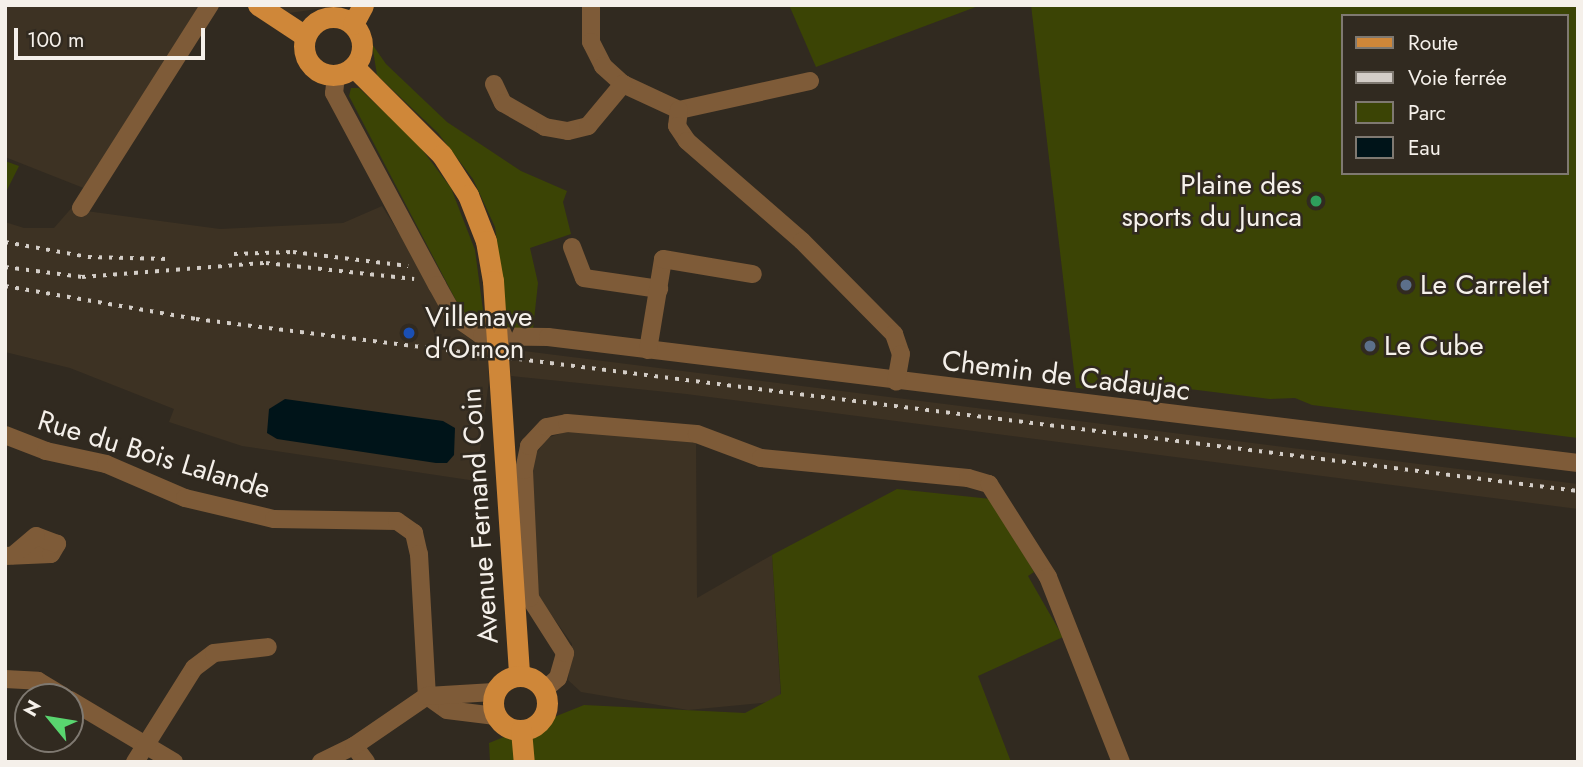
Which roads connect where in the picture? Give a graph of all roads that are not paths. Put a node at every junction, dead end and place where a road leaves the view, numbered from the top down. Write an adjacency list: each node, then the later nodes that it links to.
1 (210, 5): 12 (street)
2 (258, 5): 6 (main road)
3 (363, 5): 5 (main road)
4 (591, 5): 10 (street)
5 (352, 24): 6 (main road); 7 (main road)
6 (305, 36): 7 (main road)
7 (345, 71): 16 (street, Chemin de Cadaujac); 21 (main road, Avenue Fernand Coin)
8 (810, 81): 11 (street)
9 (494, 84): 10 (street)
10 (623, 84): 11 (street)
11 (679, 110): 17 (street)
12 (81, 208)
13 (572, 247): 15 (street)
14 (753, 274): 15 (street)
15 (659, 289): 16 (street)
16 (648, 349): 17 (street, Chemin de Cadaujac)
17 (896, 382): 19 (street, Chemin de Cadaujac)
18 (8, 444): 26 (street, Rue du Bois Lalande)
19 (1578, 463)
20 (268, 647): 30 (street)
21 (519, 675): 24 (main road); 25 (main road)
22 (5, 679): 23 (street)
23 (41, 683)
24 (544, 690): 29 (main road); 37 (street)
25 (494, 692): 26 (street); 28 (main road)
26 (427, 696): 28 (street); 31 (street)
27 (84, 708): 30 (street)
28 (496, 716): 29 (main road)
29 (521, 730): 36 (main road)
30 (146, 745): 32 (street); 33 (street)
31 (355, 746): 34 (street); 35 (street)
32 (135, 762)
33 (174, 762)
34 (321, 762)
35 (366, 762)
36 (524, 762)
37 (1121, 762)

